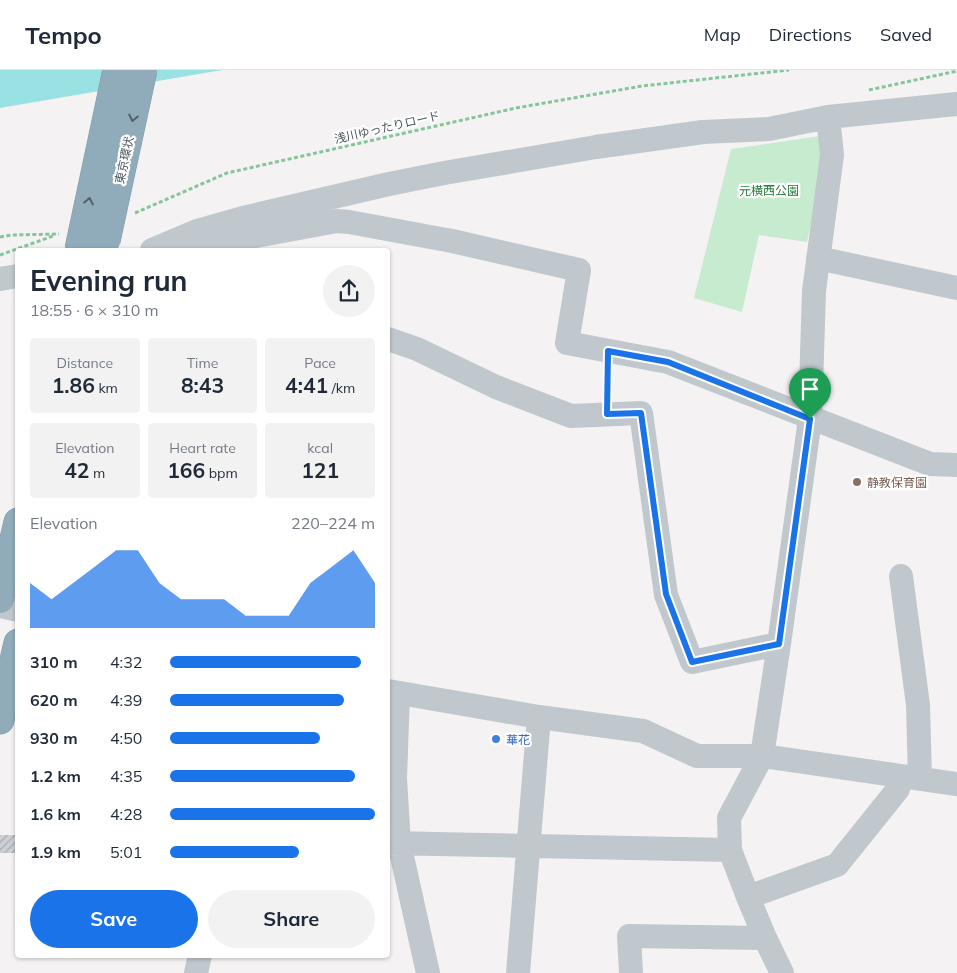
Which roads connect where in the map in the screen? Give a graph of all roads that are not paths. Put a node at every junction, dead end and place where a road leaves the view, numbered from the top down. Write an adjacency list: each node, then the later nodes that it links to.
1 (116, 70): 5 (highway, 東京環状, one-way to 1, bridge)
2 (143, 70): 5 (highway, 東京環状, one-way to 5, bridge)
3 (957, 104): 4 (street)
4 (828, 117): 6 (street); 8 (street)
5 (87, 244)
6 (185, 245): 7 (street); 13 (street)
7 (165, 248)
8 (818, 258): 11 (street); 13 (street)
9 (15, 276): 10 (street)
10 (0, 279)
11 (957, 288)
12 (390, 340): 20 (street)
13 (810, 419): 14 (street); 20 (street)
14 (957, 465)
15 (15, 535): 17 (highway)
16 (901, 576): 26 (street)
17 (0, 599)
18 (0, 606): 19 (street)
19 (15, 609)
20 (779, 644): 25 (street)
21 (15, 656): 24 (highway)
22 (393, 692): 23 (street); 28 (street)
23 (539, 717): 25 (street); 29 (street)
24 (0, 720)
25 (762, 756): 26 (street); 30 (street)
26 (910, 777): 27 (street); 31 (street)
27 (957, 784)
28 (393, 843): 29 (street); 35 (street)
29 (528, 846): 30 (street); 36 (street)
30 (730, 850): 31 (street)
31 (748, 897): 32 (street)
32 (765, 938): 37 (street); 38 (street)
33 (199, 958): 34 (street)
34 (196, 973)
35 (428, 973)
36 (518, 973)
37 (631, 973)
38 (782, 973)

